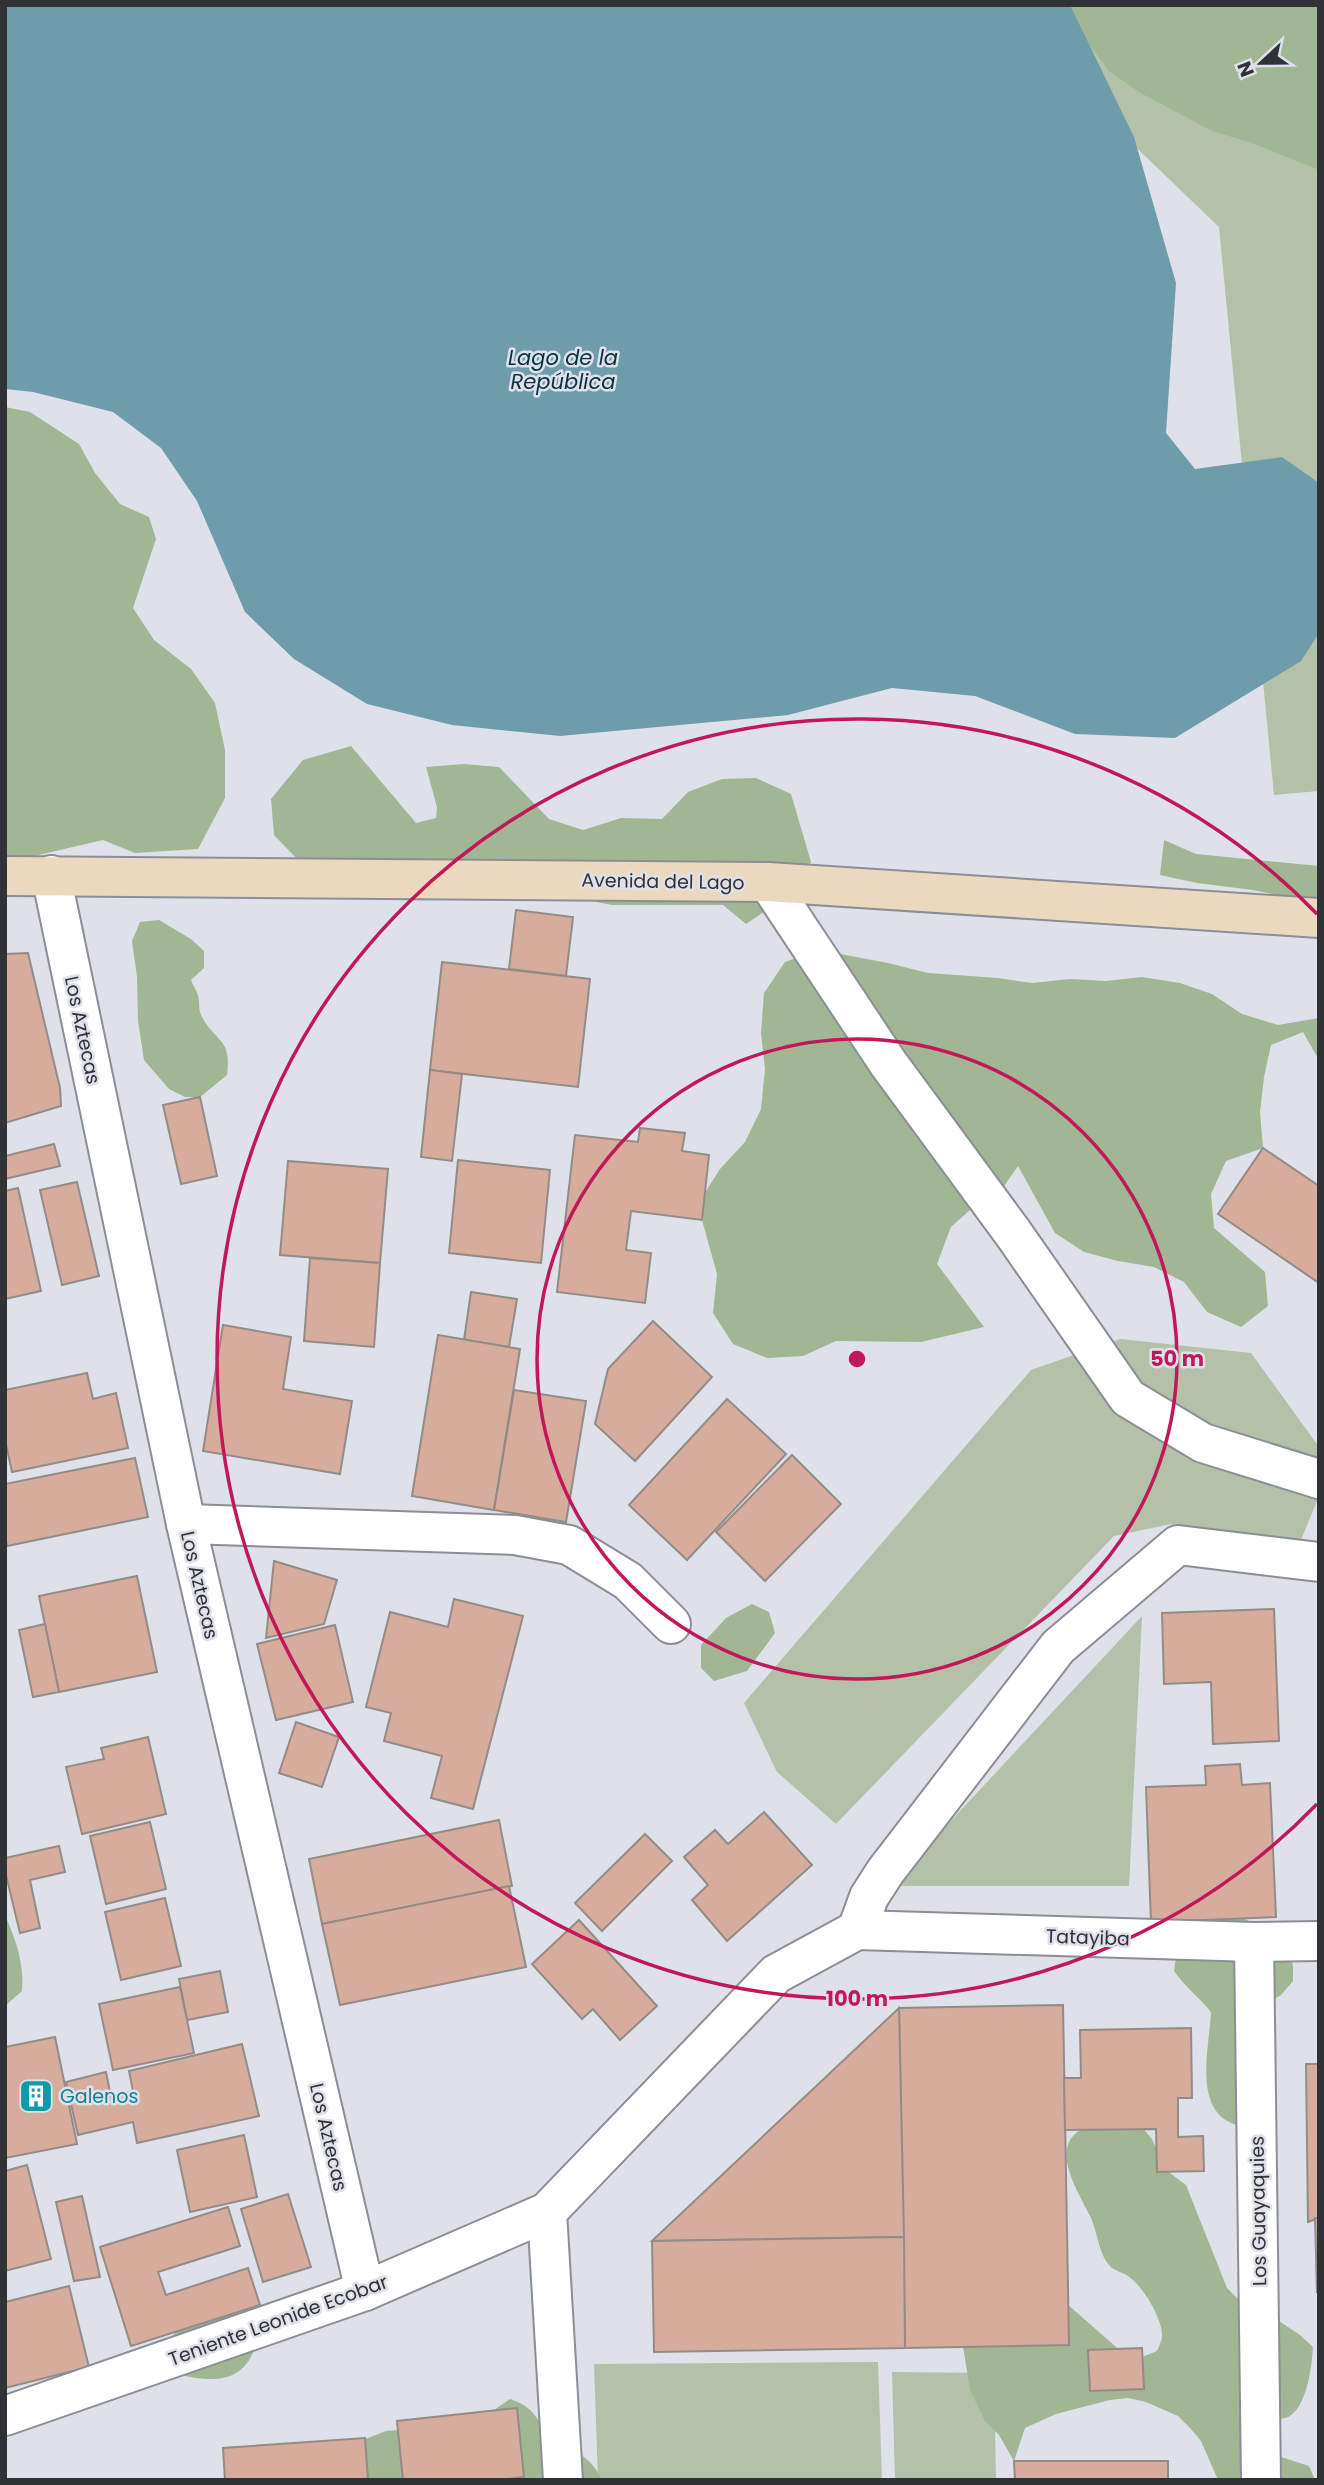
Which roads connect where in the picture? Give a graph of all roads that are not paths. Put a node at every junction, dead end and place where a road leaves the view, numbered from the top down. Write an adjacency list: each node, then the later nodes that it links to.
1 (51, 875): 2 (street, Avenida del Lago); 3 (street, Avenida del Lago); 6 (street, Los Aztecas)
2 (5, 876)
3 (768, 882): 4 (street, Avenida del Lago); 5 (street)
4 (1319, 918)
5 (1319, 1479)
6 (186, 1524): 8 (street); 13 (street, Los Aztecas)
7 (1319, 1562): 9 (street)
8 (671, 1623)
9 (857, 1930): 11 (street, Tatayiba); 12 (street)
10 (1319, 1941): 11 (street, Tatayiba)
11 (1254, 1942): 16 (street, Los Guayaquies)
12 (547, 2211): 13 (street, Teniente Leonide Ecobar); 15 (street)
13 (365, 2291): 14 (street, Teniente Leonide Ecobar)
14 (5, 2416)
15 (563, 2480)
16 (1261, 2480)

